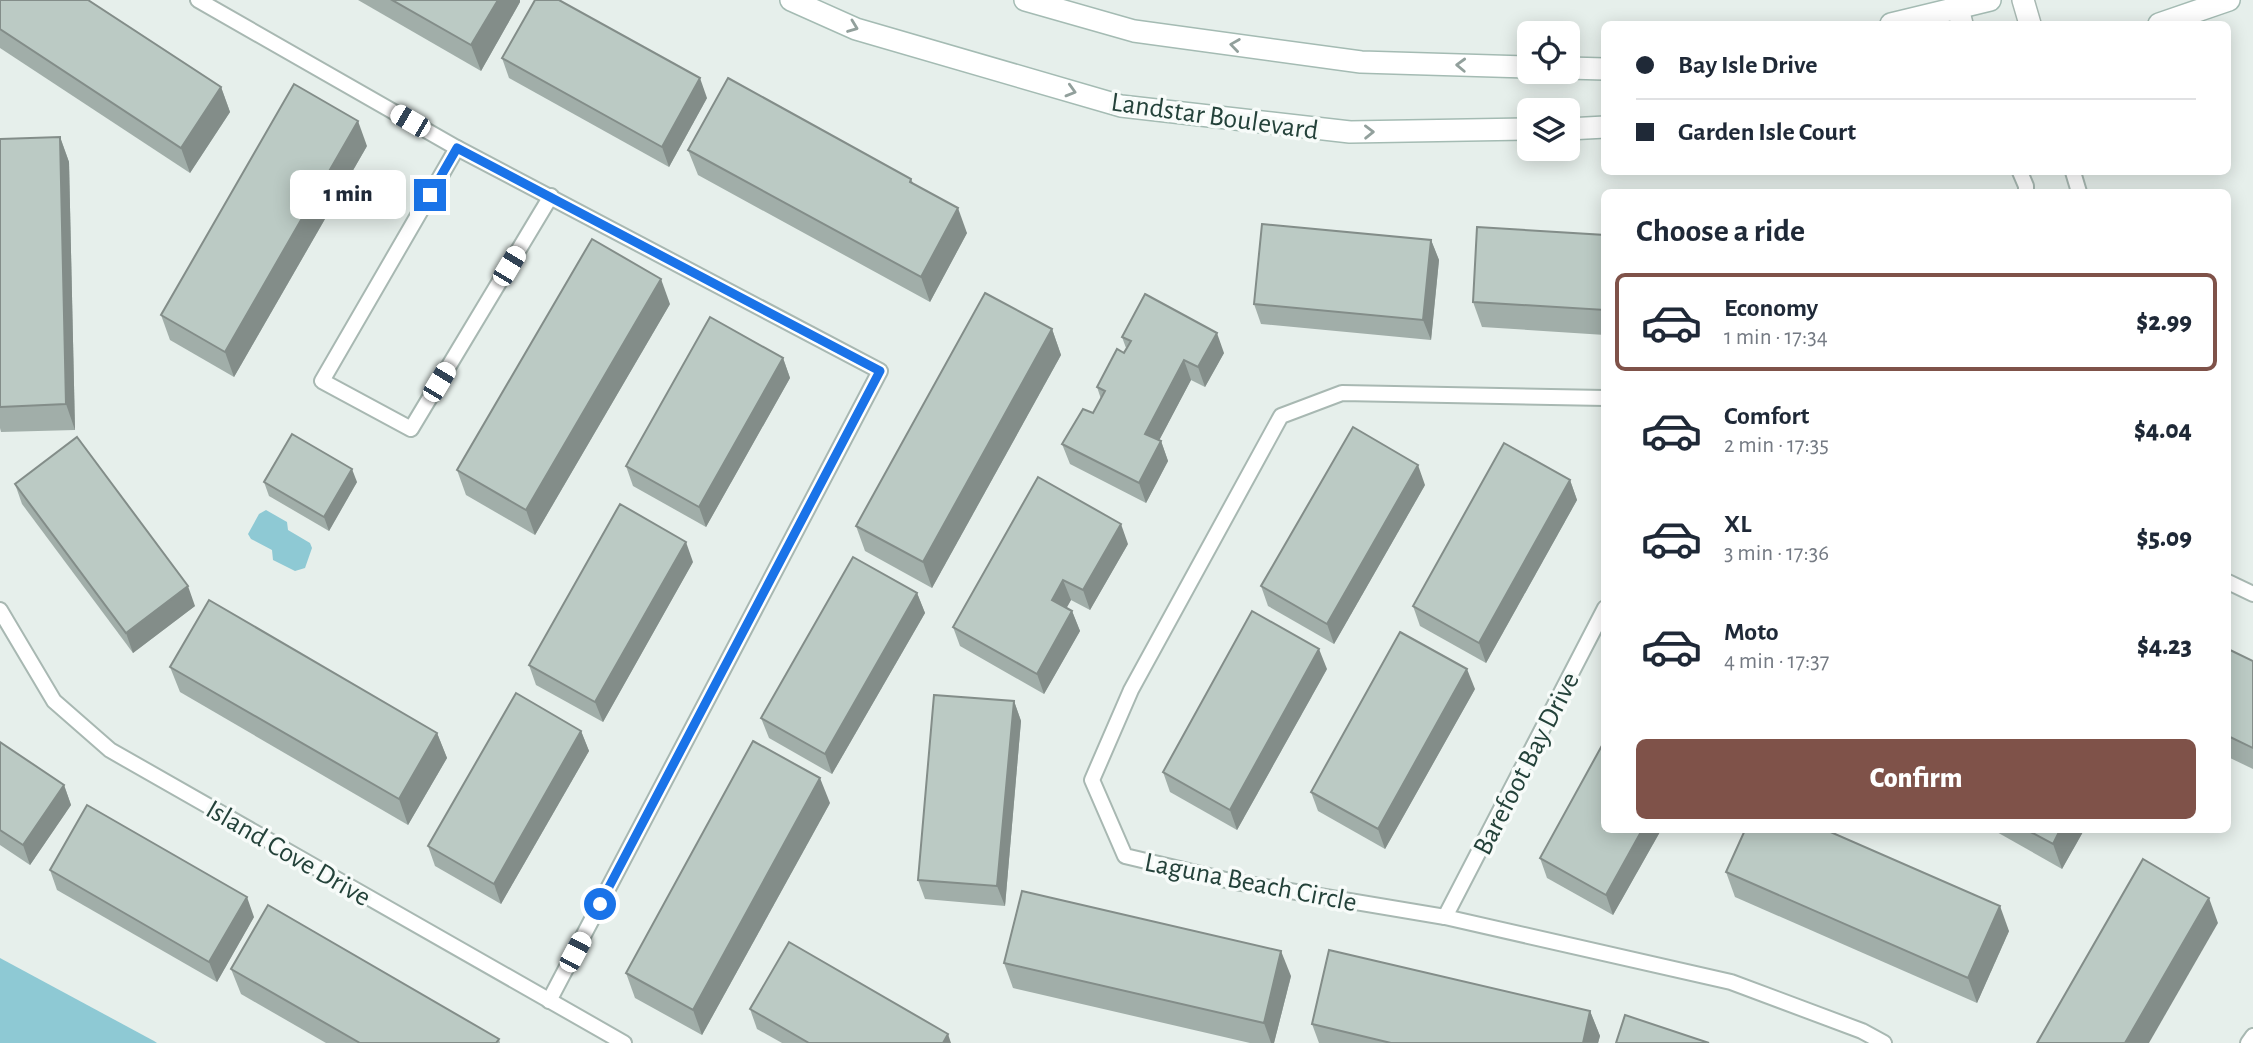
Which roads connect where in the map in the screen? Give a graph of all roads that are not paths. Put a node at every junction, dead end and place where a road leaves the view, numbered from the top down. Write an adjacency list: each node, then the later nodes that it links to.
1 (198, 0): 17 (lane)
2 (790, 0): 16 (main road, Landstar Boulevard, one-way to 16)
3 (1025, 0): 11 (main road, one-way to 3)
4 (1990, 0): 7 (main road)
5 (2023, 0): 9 (main road)
6 (2229, 0): 10 (main road)
7 (1959, 11): 8 (main road)
8 (1907, 21)
9 (2029, 21)
10 (2168, 21)
11 (1517, 66)
12 (1580, 68): 13 (main road)
13 (1601, 69)
14 (1601, 127): 15 (main road)
15 (1580, 128)
16 (1517, 129)
17 (457, 148): 18 (lane); 18 (lane)
18 (551, 196): 25 (lane)
19 (1601, 398): 24 (lane, Laguna Beach Circle)
20 (2231, 583): 21 (lane)
21 (2253, 594)
22 (0, 610): 25 (lane, Island Cove Drive)
23 (1601, 616): 24 (lane, Barefoot Bay Drive)
24 (1445, 917): 28 (lane, Laguna Beach Circle)
25 (550, 1001): 27 (lane, Island Cove Drive)
26 (2253, 1036): 29 (lane)
27 (624, 1043)
28 (1884, 1043)
29 (2248, 1043)

